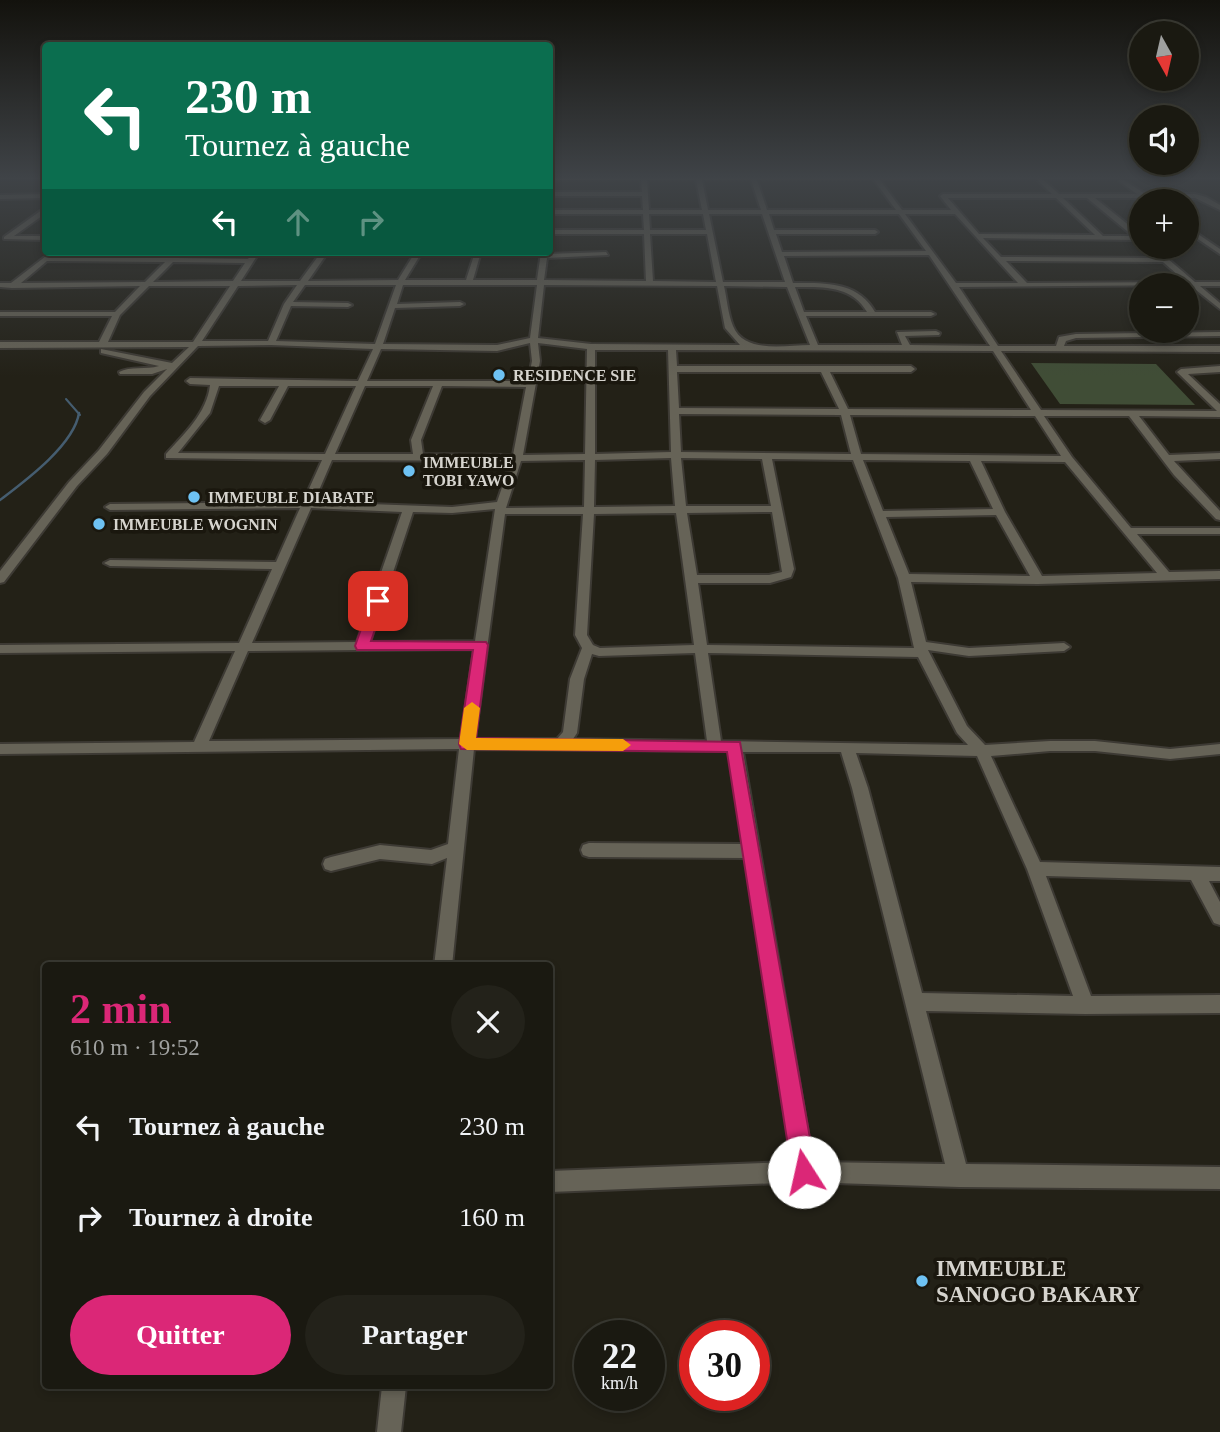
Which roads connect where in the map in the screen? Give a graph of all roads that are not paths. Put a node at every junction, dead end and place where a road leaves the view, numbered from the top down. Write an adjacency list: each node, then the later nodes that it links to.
1 (647, 243): 34 (street)
2 (711, 243): 38 (street)
3 (775, 243): 9 (street)
4 (922, 243): 6 (street)
5 (984, 243): 19 (street)
6 (930, 253): 9 (street); 36 (street)
7 (553, 254): 8 (street)
8 (606, 254)
9 (779, 254): 35 (street)
10 (49, 256): 18 (street)
11 (175, 256): 21 (street)
12 (239, 256): 21 (street)
13 (252, 256): 32 (street)
14 (322, 256): 33 (street)
15 (417, 256): 24 (street)
16 (477, 256): 23 (street)
17 (544, 256): 25 (street)
18 (45, 259): 21 (street); 30 (street)
19 (999, 259): 20 (street); 26 (street)
20 (1167, 260): 22 (street)
21 (170, 261): 31 (street)
22 (1182, 273)
23 (467, 282): 24 (street); 25 (street); 41 (street)
24 (400, 283): 33 (street); 43 (street)
25 (539, 284): 34 (street); 54 (street)
26 (1024, 284): 36 (street); 37 (street)
27 (1199, 284): 28 (street)
28 (1220, 284)
29 (0, 285): 30 (street)
30 (12, 285): 31 (street)
31 (146, 285): 32 (street); 46 (street)
32 (233, 285): 33 (street); 56 (street)
33 (302, 285): 40 (street)
34 (650, 285): 38 (street)
35 (790, 285): 38 (street); 47 (street); 48 (street)
36 (954, 285): 63 (street)
37 (1129, 285)
38 (721, 286): 66 (street)
39 (1199, 290): 44 (street)
40 (288, 304): 42 (street); 55 (street)
41 (460, 304): 43 (street); 50 (street)
42 (348, 305)
43 (392, 306): 60 (street)
44 (1220, 307)
45 (0, 314): 46 (street)
46 (117, 314): 59 (street)
47 (801, 314): 48 (street); 51 (street)
48 (872, 314): 49 (street)
49 (931, 314)
50 (458, 317)
51 (809, 332): 67 (street); 68 (street)
52 (936, 333): 62 (street)
53 (1220, 334): 64 (street)
54 (534, 340): 60 (street); 61 (street); 80 (street)
55 (271, 343): 56 (street); 60 (street)
56 (196, 344): 59 (street); 70 (street)
57 (0, 345): 58 (street)
58 (72, 345): 59 (street); 70 (street)
59 (102, 345)
60 (378, 346): 78 (street)
61 (591, 347): 65 (street); 91 (street)
62 (907, 347): 63 (street); 68 (street)
63 (995, 347): 64 (street); 85 (street)
64 (1059, 347): 69 (street)
65 (672, 348): 66 (street); 72 (street)
66 (753, 348): 67 (street)
67 (815, 348): 68 (street)
68 (853, 348)
69 (1220, 349)
70 (170, 366): 75 (street); 118 (street)
71 (824, 368): 72 (street); 73 (street); 83 (street)
72 (673, 369): 82 (street)
73 (911, 369)
74 (1220, 369): 84 (street)
75 (123, 372)
76 (190, 381): 77 (street)
77 (215, 383): 81 (street); 90 (street)
78 (360, 383): 79 (street); 81 (street); 90 (street)
79 (438, 384): 80 (street); 94 (street)
80 (531, 384): 95 (street)
81 (284, 385): 87 (street)
82 (674, 411): 83 (street); 88 (street)
83 (845, 412): 85 (street); 93 (street)
84 (1220, 412): 86 (street)
85 (1036, 413): 86 (street); 98 (street)
86 (1132, 414): 97 (street)
87 (265, 420)
88 (675, 455): 91 (street); 92 (street); 105 (street)
89 (1220, 456): 97 (street)
90 (327, 457): 94 (street); 99 (street)
91 (589, 457): 95 (street); 104 (street)
92 (768, 457): 93 (street); 102 (street)
93 (857, 457): 96 (street); 107 (street)
94 (418, 458): 95 (street)
95 (517, 458): 101 (street)
96 (974, 458): 98 (street); 106 (street)
97 (1168, 458): 108 (street)
98 (1068, 459): 109 (street)
99 (305, 505): 100 (street); 103 (street); 114 (street)
100 (110, 507)
101 (501, 508): 103 (street); 104 (street); 121 (street)
102 (777, 509): 105 (street); 119 (street)
103 (408, 510): 122 (street)
104 (589, 511): 105 (street); 125 (street)
105 (681, 511): 119 (street)
106 (1000, 512): 107 (street); 120 (street)
107 (881, 514): 117 (street)
108 (1220, 517)
109 (1129, 531): 110 (street); 116 (street)
110 (1206, 531): 111 (street); 112 (street)
111 (1220, 531)
112 (1220, 538)
113 (110, 563): 114 (street)
114 (278, 566): 124 (street)
115 (1220, 575): 116 (street)
116 (1166, 576): 120 (street)
117 (904, 578): 120 (street); 128 (street)
118 (0, 579)
119 (692, 579): 127 (street)
120 (1038, 580)
121 (481, 645): 122 (street); 129 (street)
122 (362, 646): 124 (street)
123 (1064, 647): 128 (street)
124 (242, 648): 126 (street); 133 (street)
125 (589, 648): 127 (street); 130 (street)
126 (0, 649)
127 (700, 649): 128 (street); 131 (street)
128 (921, 649): 137 (street)
129 (467, 744): 130 (street); 133 (street); 138 (street)
130 (561, 745): 131 (street)
131 (715, 746): 132 (street)
132 (735, 746): 134 (street); 140 (street)
133 (199, 747): 135 (street)
134 (847, 747): 137 (street); 147 (street)
135 (0, 749)
136 (1220, 749): 137 (street)
137 (982, 751): 142 (street)
138 (457, 847): 141 (street); 146 (street)
139 (589, 850): 140 (street)
140 (750, 851): 150 (street)
141 (331, 864)
142 (1035, 869): 143 (street); 149 (street)
143 (1196, 873): 144 (street); 145 (street)
144 (1220, 874)
145 (1220, 918)
146 (443, 962)
147 (914, 1002): 149 (street); 151 (street)
148 (1220, 1004): 149 (street)
149 (1085, 1005)
150 (804, 1172): 151 (street); 153 (street)
151 (959, 1176): 152 (street)
152 (1220, 1178)
153 (553, 1182)
154 (394, 1389): 155 (street)
155 (389, 1432)

